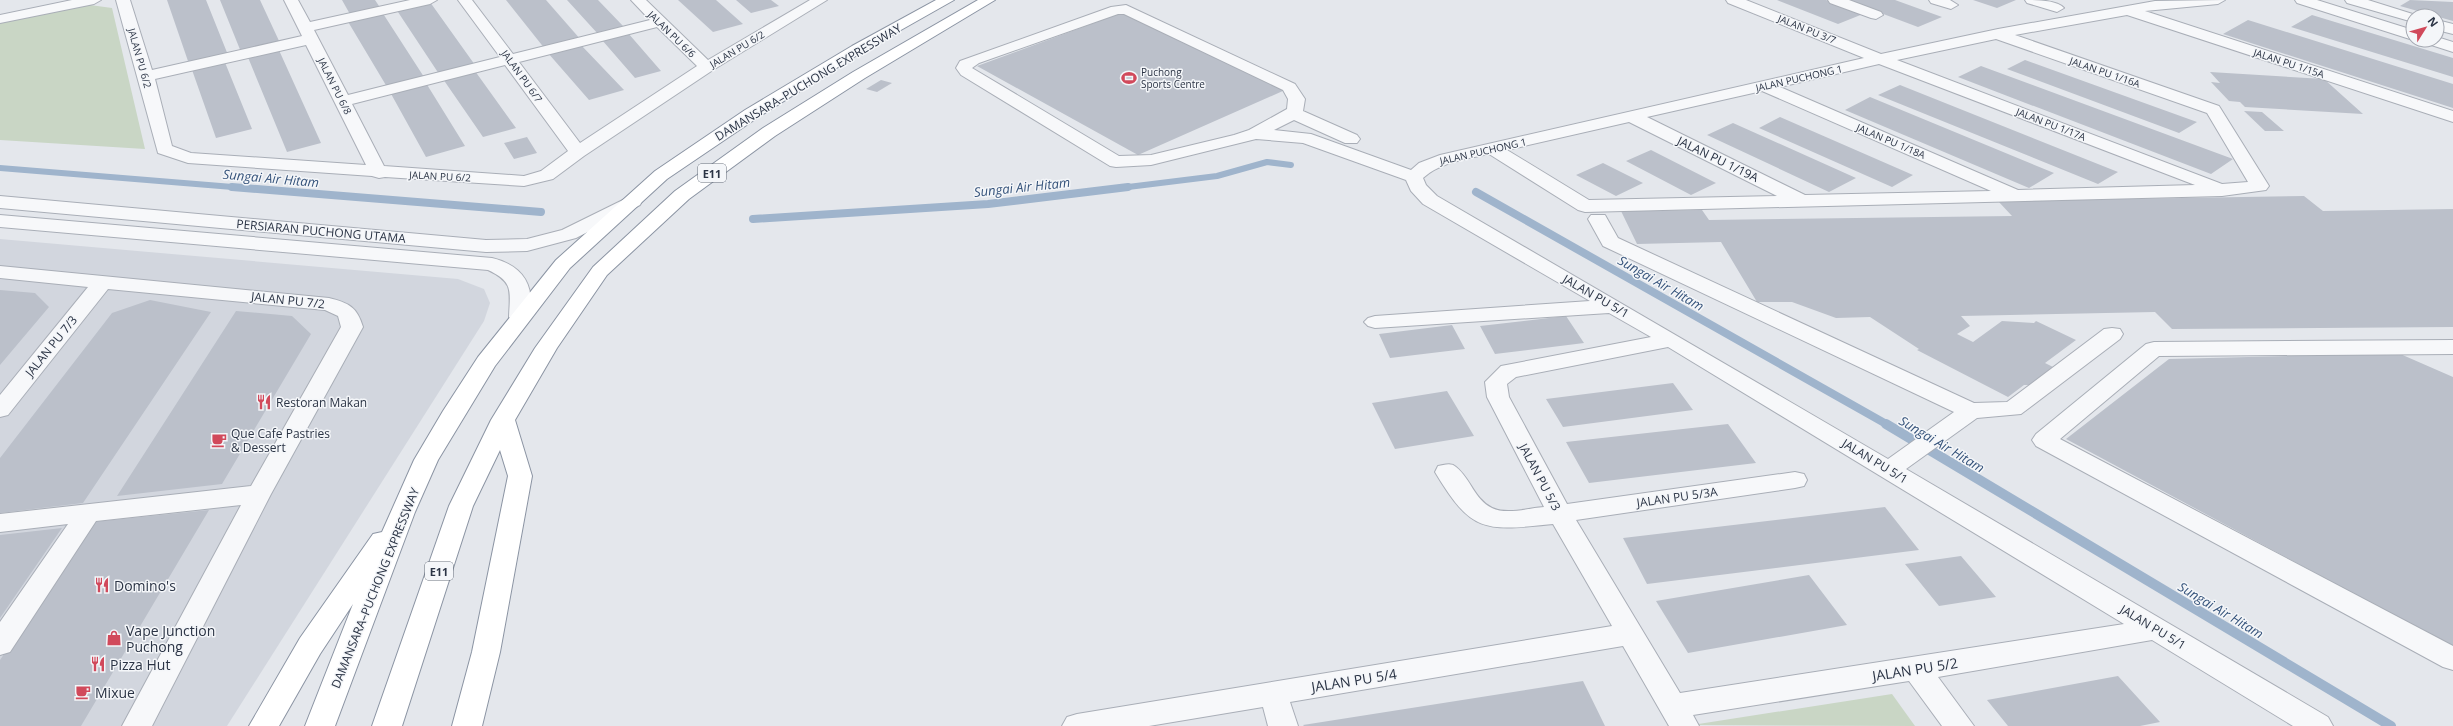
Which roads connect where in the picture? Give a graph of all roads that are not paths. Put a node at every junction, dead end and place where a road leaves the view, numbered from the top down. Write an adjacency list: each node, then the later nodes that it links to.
1 (94, 0): 22 (street)
2 (123, 0): 30 (street, JALAN PU 6/2)
3 (291, 0): 25 (street, JALAN PU 6/8)
4 (430, 0): 25 (street)
5 (466, 0): 28 (street, JALAN PU 6/7)
6 (638, 0): 23 (street, JALAN PU 6/6)
7 (946, 0): 43 (highway, DAMANSARA–PUCHONG EXPRESSWAY / E11)
8 (988, 0): 58 (highway, DAMANSARA–PUCHONG EXPRESSWAY / E11)
9 (1733, 0): 27 (street, JALAN PU 3/7)
10 (1835, 0): 20 (street)
11 (1936, 0): 17 (street)
12 (2032, 0): 18 (street)
13 (2218, 0): 19 (street, JALAN PUCHONG 1)
14 (2302, 0): 24 (street)
15 (2352, 0): 21 (street)
16 (812, 2): 29 (street, JALAN PU 6/2)
17 (1951, 5)
18 (2057, 8)
19 (2126, 10): 26 (street, JALAN PUCHONG 1); 35 (street, JALAN PU 1/15A)
20 (1876, 15)
21 (2405, 16)
22 (0, 19)
23 (660, 22): 28 (street); 29 (street, JALAN PU 6/6)
24 (2405, 32)
25 (308, 33): 30 (street); 32 (street, JALAN PU 6/8)
26 (1998, 34): 27 (street, JALAN PUCHONG 1); 41 (street, JALAN PU 1/16A)
27 (1880, 59): 31 (street, JALAN PUCHONG 1); 41 (street, JALAN PU 1/17A)
28 (509, 60): 32 (street); 38 (street, JALAN PU 6/7)
29 (707, 68): 38 (street, JALAN PU 6/2)
30 (146, 76): 40 (street, JALAN PU 6/2)
31 (1764, 86): 34 (street, JALAN PUCHONG 1); 42 (street, JALAN PU 1/18A)
32 (343, 101): 40 (street, JALAN PU 6/8)
33 (1293, 114): 36 (street); 36 (street); 39 (street)
34 (1633, 116): 37 (street, JALAN PUCHONG 1); 44 (street, JALAN PU 1/19A)
35 (2453, 117)
36 (1255, 134): 39 (street)
37 (1493, 149): 39 (street, JALAN PUCHONG 1); 46 (street)
38 (578, 152): 40 (street, JALAN PU 6/2)
39 (1420, 172): 50 (street, JALAN PU 5/1)
40 (379, 173)
41 (2222, 190): 42 (street)
42 (2018, 196): 44 (street)
43 (632, 201): 45 (street, PERSIARAN PUCHONG UTAMA); 51 (highway, DAMANSARA–PUCHONG EXPRESSWAY / E11)
44 (1803, 201): 46 (street)
45 (0, 202)
46 (1591, 213): 57 (street)
47 (0, 221): 51 (street, PERSIARAN PUCHONG UTAMA)
48 (0, 272): 49 (street, JALAN PU 7/2)
49 (103, 282): 56 (street, JALAN PU 7/3); 62 (street, JALAN PU 7/2)
50 (1614, 306): 52 (street); 54 (street, JALAN PU 5/1)
51 (520, 317): 63 (highway, DAMANSARA–PUCHONG EXPRESSWAY / E11)
52 (1375, 322)
53 (2112, 334): 57 (street)
54 (1671, 340): 59 (street, JALAN PU 5/1); 65 (street, JALAN PU 5/3)
55 (2453, 347): 70 (street)
56 (0, 410)
57 (1971, 411): 59 (street)
58 (503, 420): 77 (highway, DAMANSARA–PUCHONG EXPRESSWAY / E11); 78 (highway)
59 (1899, 463): 67 (street, JALAN PU 5/1)
60 (1447, 472): 65 (street, JALAN PU 5/3A)
61 (1795, 480): 65 (street, JALAN PU 5/3A)
62 (259, 494): 64 (street); 74 (street, JALAN PU 7/2)
63 (402, 512): 75 (highway); 76 (highway, DAMANSARA–PUCHONG EXPRESSWAY / E11)
64 (88, 514): 66 (street); 69 (street)
65 (1560, 514): 68 (street, JALAN PU 5/3)
66 (0, 523)
67 (2156, 629): 71 (street, JALAN PU 5/2); 82 (street, JALAN PU 5/1)
68 (1631, 634): 72 (street, JALAN PU 5/4); 73 (street, JALAN PU 5/3)
69 (0, 644)
70 (2453, 659)
71 (1916, 669): 73 (street, JALAN PU 5/2); 81 (street)
72 (1273, 693): 79 (street, JALAN PU 5/4); 80 (street)
73 (1678, 716)
74 (137, 726)
75 (264, 726)
76 (320, 726)
77 (387, 726)
78 (467, 726)
79 (1077, 726)
80 (1282, 726)
81 (1958, 726)
82 (2318, 726)

